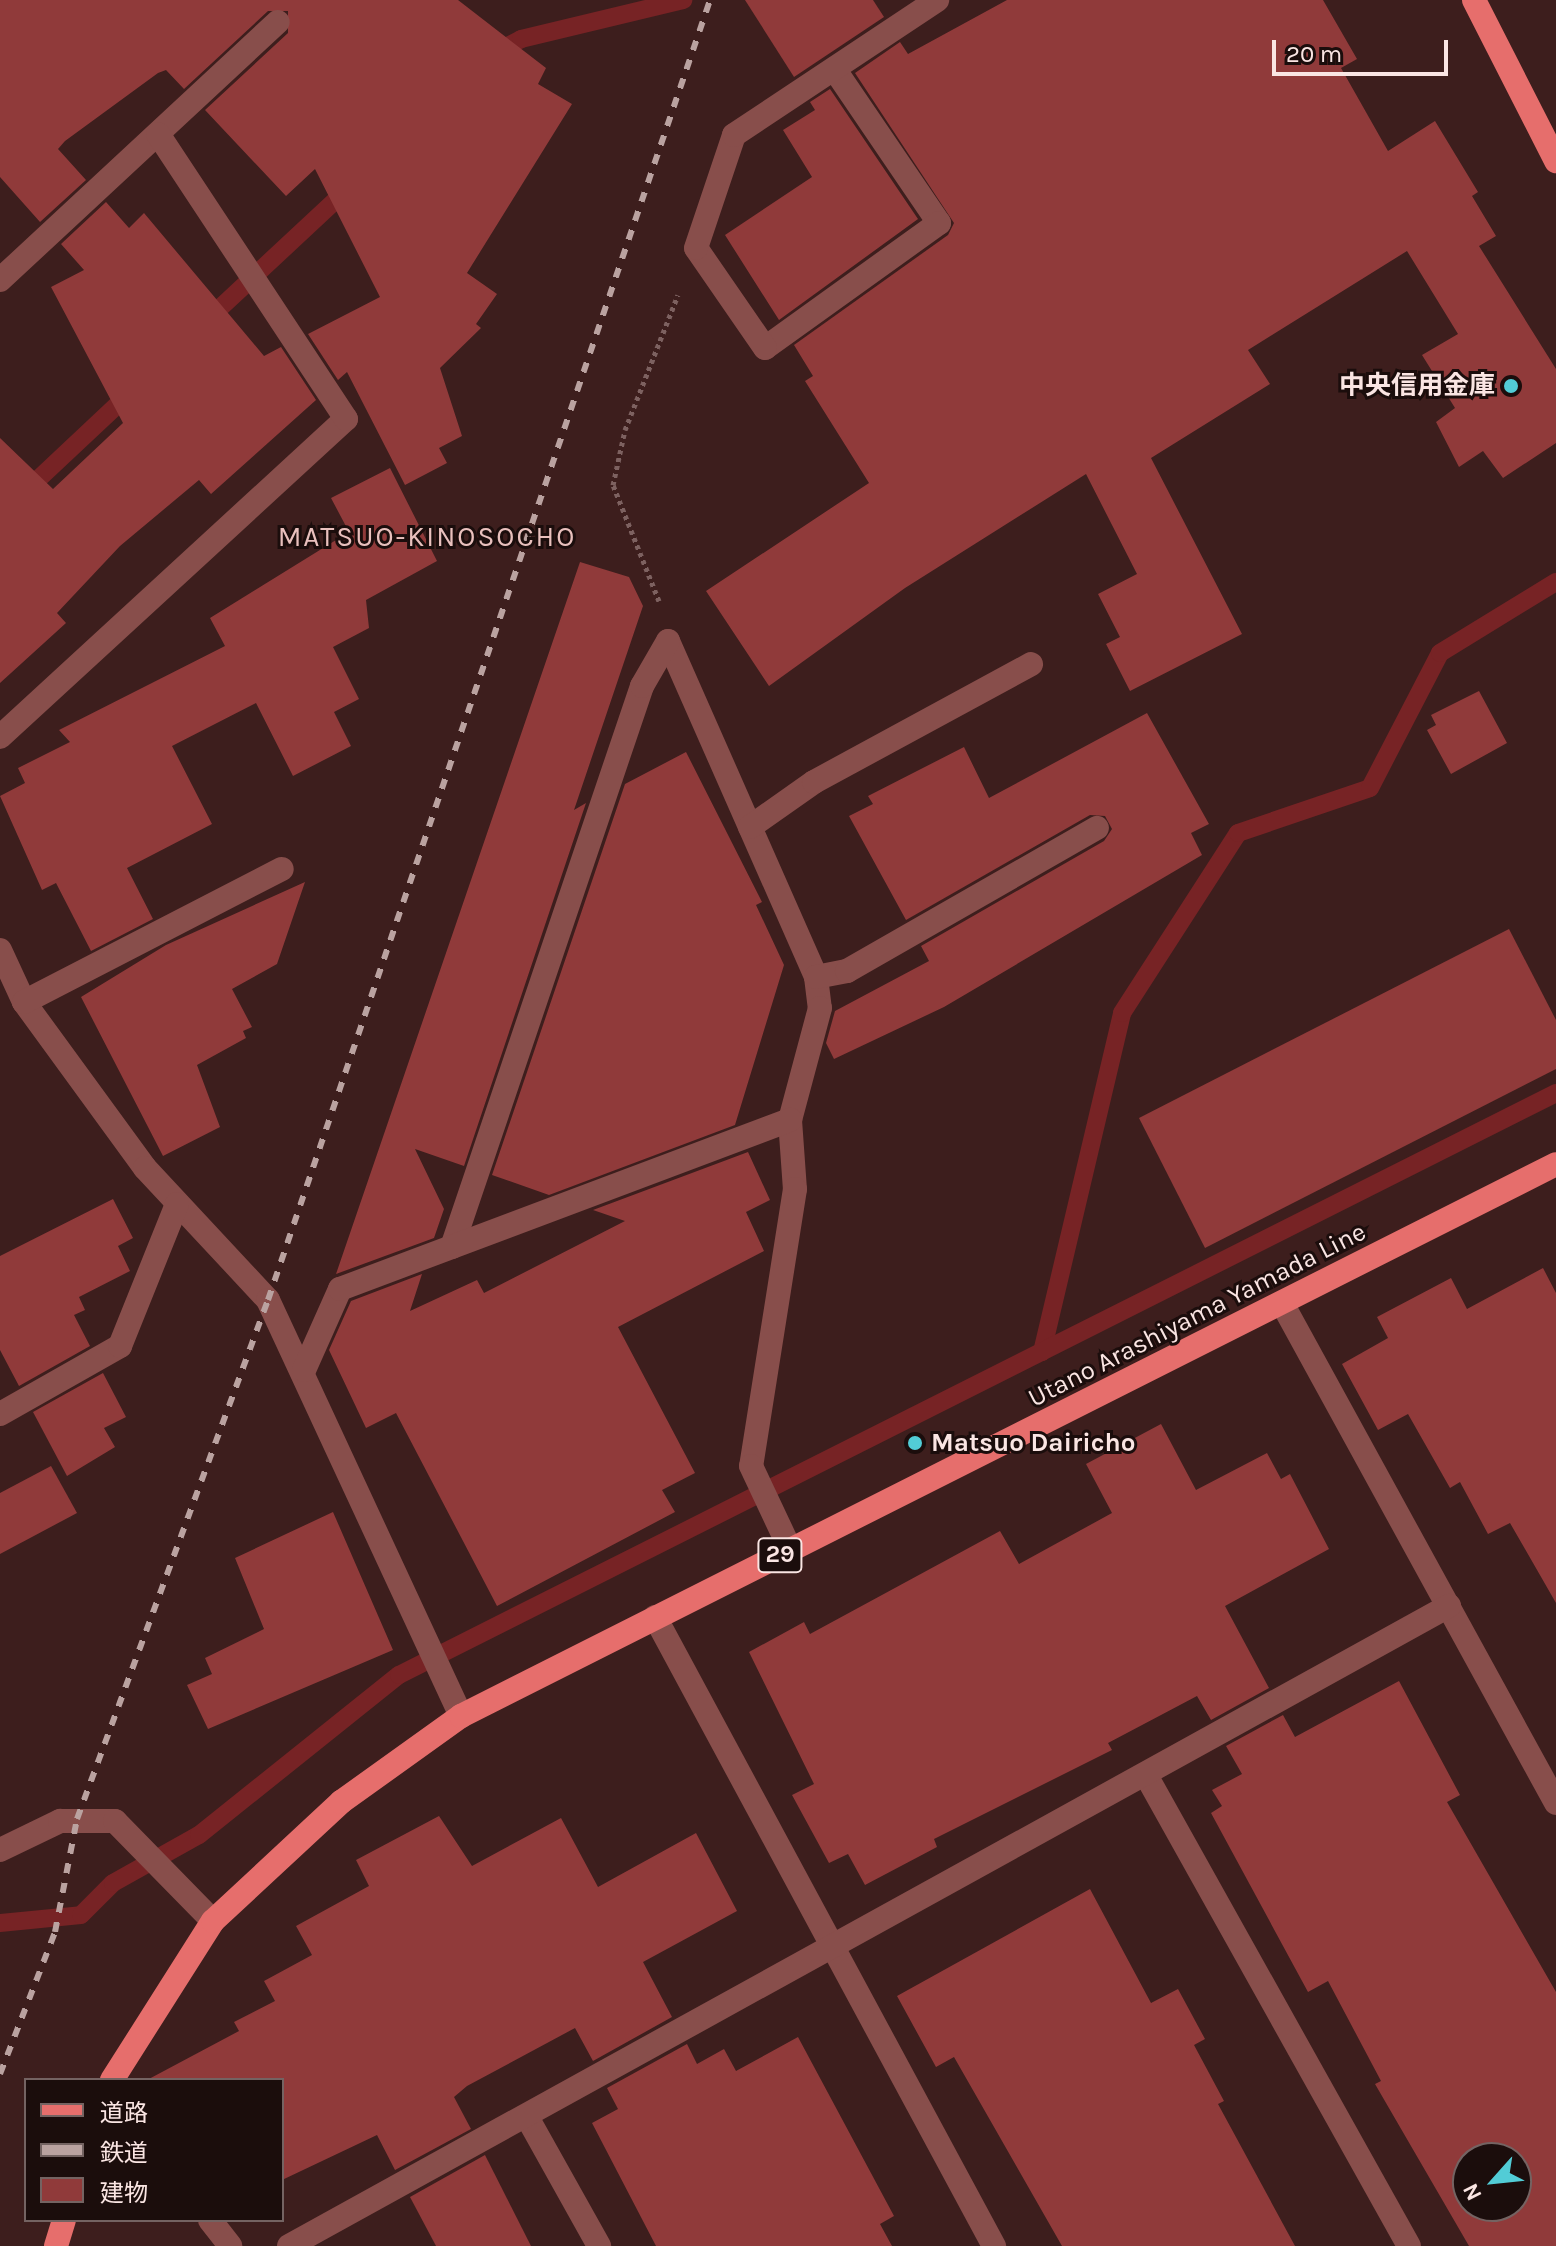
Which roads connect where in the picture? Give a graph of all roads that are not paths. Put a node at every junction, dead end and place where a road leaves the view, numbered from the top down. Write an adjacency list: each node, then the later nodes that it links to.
1 (937, 0): 4 (street)
2 (1474, 0): 6 (main road)
3 (278, 22): 5 (street)
4 (835, 70): 4 (street)
5 (158, 134): 7 (street); 9 (street)
6 (1556, 161)
7 (0, 280)
8 (1031, 664): 10 (street)
9 (0, 737)
10 (750, 827): 14 (street); 19 (street)
11 (1097, 828): 14 (street)
12 (282, 869): 15 (street)
13 (0, 950): 15 (street)
14 (816, 977): 16 (street)
15 (24, 1002): 18 (street)
16 (790, 1120): 19 (street); 23 (street)
17 (1556, 1164): 20 (main road, Utano Arashiyama Yamada Line / 29)
18 (177, 1204): 21 (street); 22 (street)
19 (452, 1247): 21 (street)
20 (1283, 1305): 23 (main road, Utano Arashiyama Yamada Line / 29); 24 (street)
21 (304, 1370): 26 (street)
22 (0, 1414)
23 (790, 1549): 25 (main road, Utano Arashiyama Yamada Line / 29)
24 (1449, 1606): 27 (street); 28 (street)
25 (655, 1617): 26 (main road, Utano Arashiyama Yamada Line / 29); 31 (street)
26 (461, 1716): 30 (main road, Utano Arashiyama Yamada Line / 29)
27 (1147, 1777): 31 (street); 41 (street)
28 (1556, 1803)
29 (0, 1850): 30 (street)
30 (213, 1921): 32 (main road, Utano Arashiyama Yamada Line / 29)
31 (831, 1947): 33 (street); 40 (street)
32 (116, 2070)
33 (527, 2117): 38 (street); 39 (street)
34 (63, 2222): 36 (main road)
35 (212, 2222): 37 (street)
36 (56, 2246)
37 (230, 2246)
38 (289, 2246)
39 (599, 2246)
40 (994, 2246)
41 (1409, 2246)

